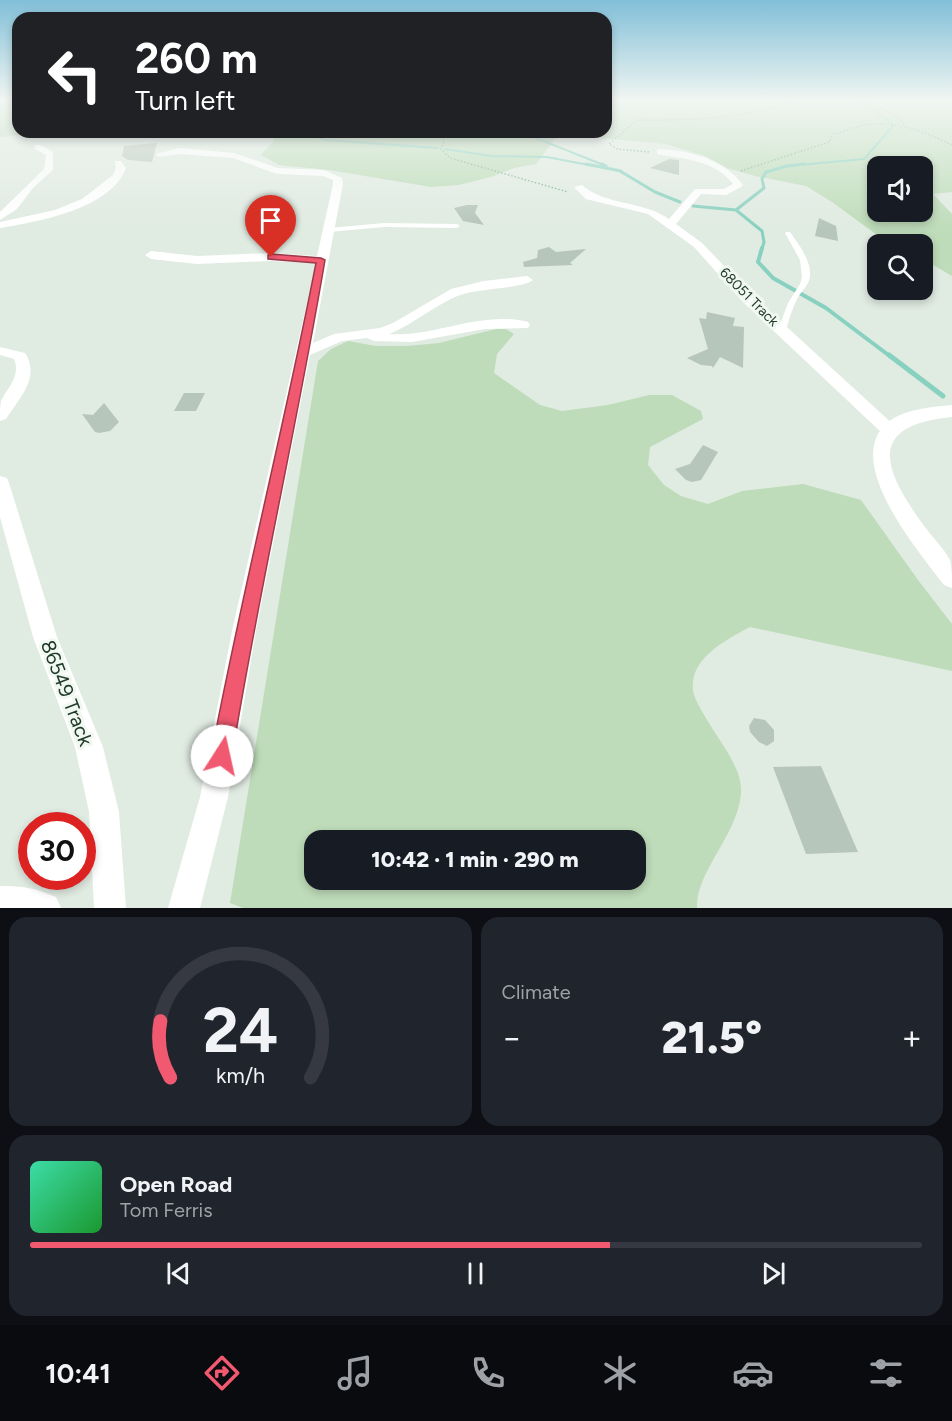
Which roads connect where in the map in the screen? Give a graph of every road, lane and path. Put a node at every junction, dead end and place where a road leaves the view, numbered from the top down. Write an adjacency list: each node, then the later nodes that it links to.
1 (443, 143): 10 (path)
2 (610, 143): 5 (path)
3 (826, 143): 8 (path)
4 (38, 147): 11 (street)
5 (660, 152): 8 (street)
6 (159, 154): 15 (street)
7 (118, 163): 12 (street)
8 (730, 174): 13 (street)
9 (579, 187): 10 (street)
10 (590, 197): 13 (street, 68051 Track)
11 (0, 217)
12 (0, 225)
13 (669, 225): 21 (street, 68051 Track)
14 (456, 226): 15 (lane)
15 (329, 231): 18 (street)
16 (788, 233): 21 (lane)
17 (151, 255): 18 (street)
18 (321, 260): 24 (street)
19 (527, 280): 22 (street)
20 (523, 325): 22 (street)
21 (782, 330): 27 (street, 68051 Track)
22 (363, 335): 24 (street)
23 (0, 351): 26 (street)
24 (304, 351): 33 (street)
25 (952, 411): 27 (street)
26 (0, 415)
27 (890, 430): 29 (street)
28 (0, 483): 32 (street, 86549 Track)
29 (952, 578)
30 (0, 902): 31 (street)
31 (45, 908)
32 (110, 908)
33 (184, 908)

